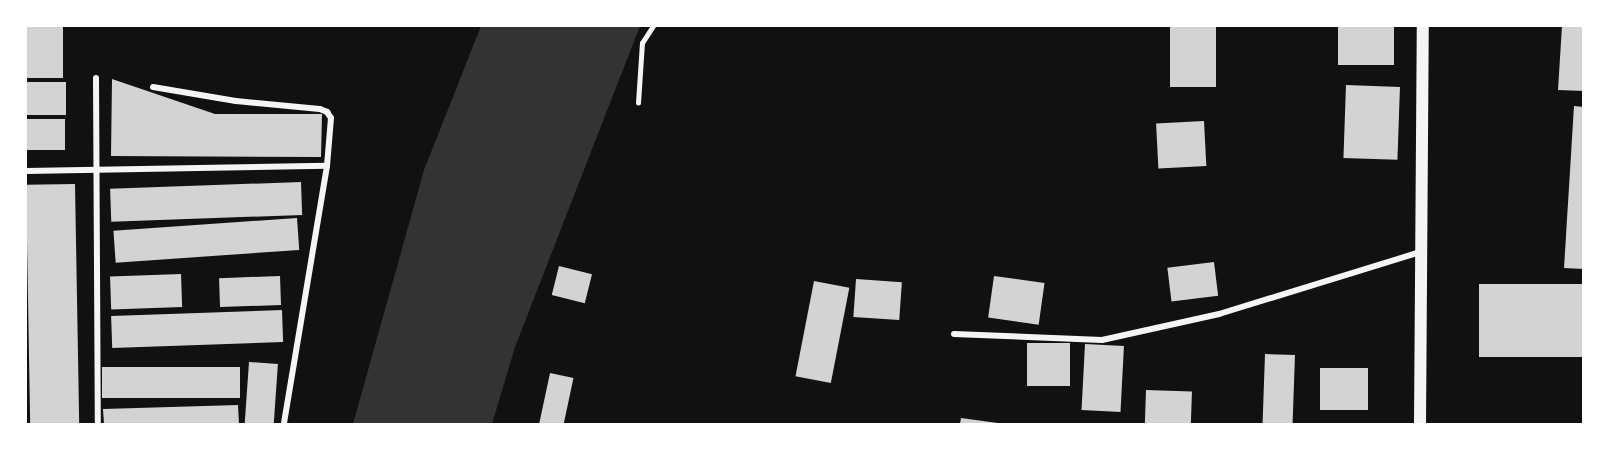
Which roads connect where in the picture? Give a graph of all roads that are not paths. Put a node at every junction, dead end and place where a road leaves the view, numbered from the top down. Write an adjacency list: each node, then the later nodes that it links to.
1 (653, 26): 5 (lane)
2 (1423, 26): 9 (main road)
3 (96, 78): 7 (street)
4 (153, 87): 6 (street)
5 (638, 103)
6 (327, 166): 7 (street); 12 (street)
7 (95, 167): 8 (street); 11 (street)
8 (26, 171)
9 (1422, 252): 10 (street); 13 (main road)
10 (954, 334)
11 (98, 424)
12 (284, 424)
13 (1420, 424)

